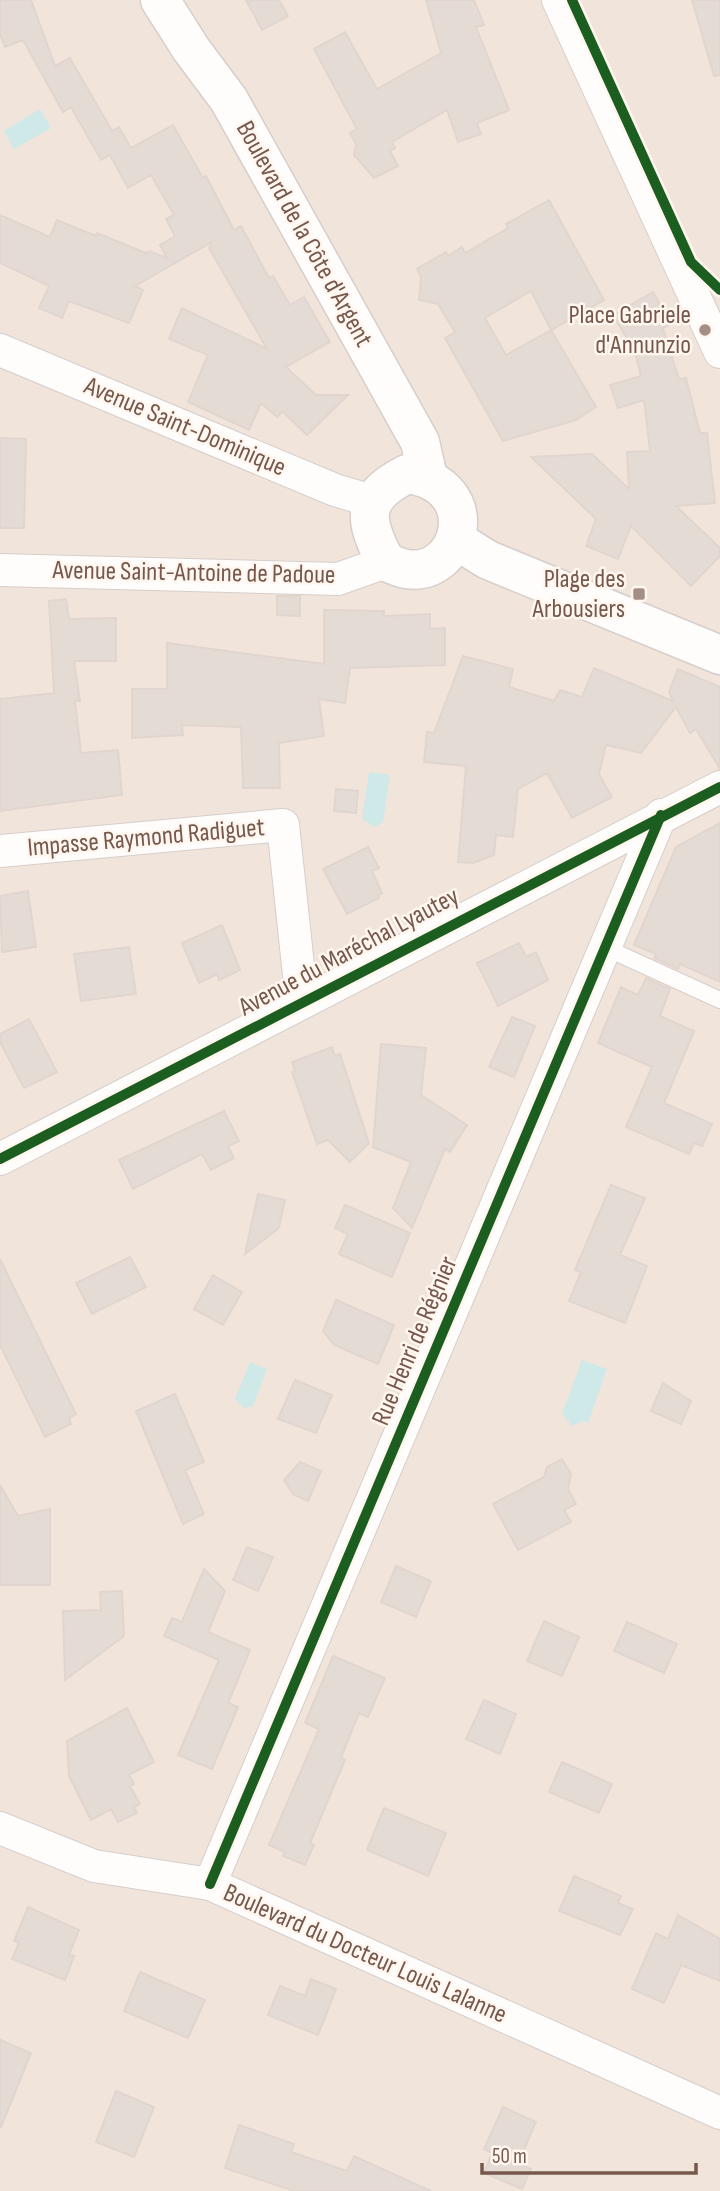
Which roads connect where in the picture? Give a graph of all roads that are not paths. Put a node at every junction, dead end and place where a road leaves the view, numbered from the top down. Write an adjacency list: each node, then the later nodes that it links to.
1 (160, 0): 5 (main road, Boulevard de la Côte d'Argent)
2 (558, 0): 4 (street)
3 (0, 349): 6 (street, Avenue Saint-Dominique)
4 (720, 352)
5 (428, 477): 6 (main road); 7 (main road)
6 (372, 501): 8 (main road)
7 (456, 540): 8 (main road); 10 (main road)
8 (386, 562): 9 (street, Avenue Saint-Antoine de Padoue)
9 (0, 570)
10 (720, 655)
11 (720, 787): 12 (street, Avenue du Maréchal Lyautey)
12 (662, 815): 14 (street, Rue Henri de Régnier); 16 (street, Avenue du Maréchal Lyautey)
13 (0, 851): 16 (street, Impasse Raymond Radiguet)
14 (606, 948): 15 (lane); 19 (street, Rue Henri de Régnier)
15 (720, 1000)
16 (302, 1003): 17 (street, Avenue du Maréchal Lyautey)
17 (0, 1159)
18 (0, 1828): 19 (street, Boulevard du Docteur Louis Lalanne)
19 (209, 1884): 20 (street, Boulevard du Docteur Louis Lalanne)
20 (720, 2113)

